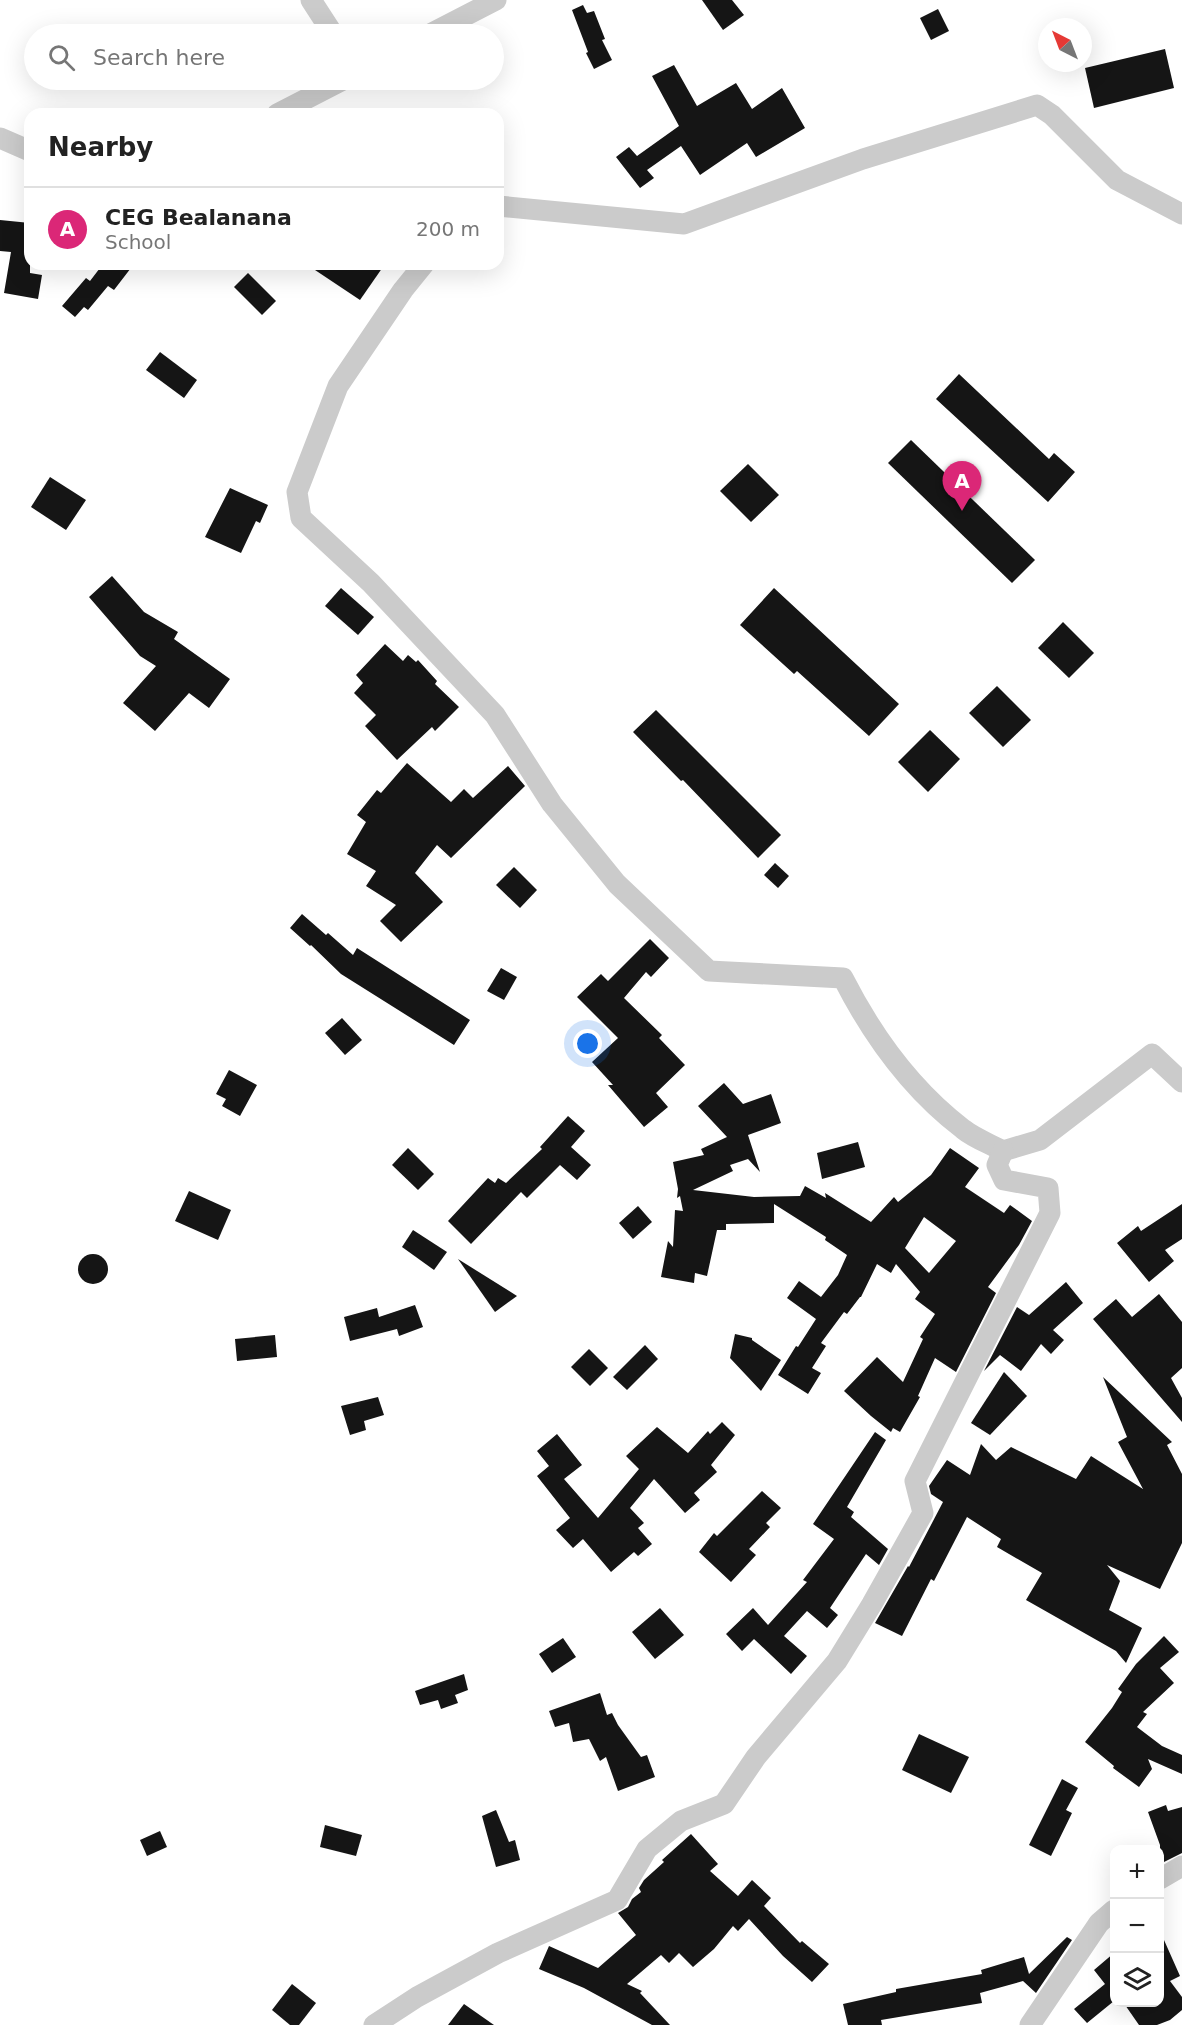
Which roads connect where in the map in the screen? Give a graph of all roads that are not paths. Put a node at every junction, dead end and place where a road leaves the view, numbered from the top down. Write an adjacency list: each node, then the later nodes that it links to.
1 (312, 0): 3 (street)
2 (496, 0): 4 (street)
3 (327, 24)
4 (449, 24)
5 (324, 90): 6 (street)
6 (289, 108)
7 (0, 138): 8 (street)
8 (24, 148)
9 (504, 207): 10 (street)
10 (1182, 214)
11 (418, 270): 13 (street)
12 (1182, 1082): 13 (street)
13 (1003, 1151): 17 (street)
14 (1182, 1866): 15 (street)
15 (1164, 1877)
16 (1110, 1913): 18 (street)
17 (374, 2025)
18 (1030, 2025)

